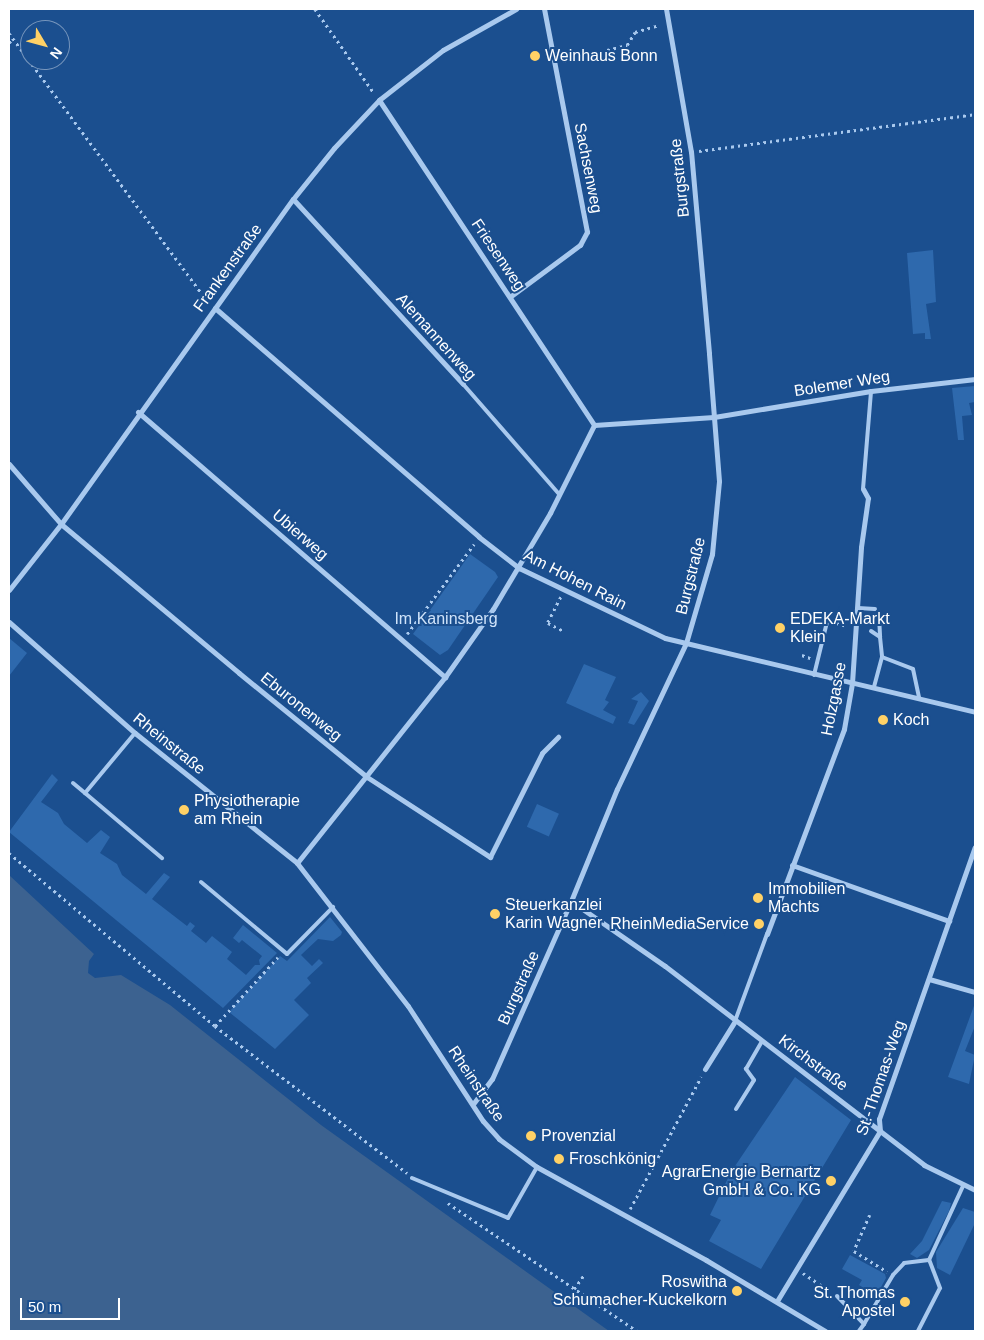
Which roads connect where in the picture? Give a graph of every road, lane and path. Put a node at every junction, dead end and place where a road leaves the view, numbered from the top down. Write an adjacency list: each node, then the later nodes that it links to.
1 (315, 9): 10 (path)
2 (516, 9): 10 (street, Frankenstraße)
3 (544, 9): 9 (street, Sachsenweg)
4 (666, 9): 5 (street, Burgstraße)
5 (669, 22): 9 (path); 12 (street, Burgstraße)
6 (9, 33): 7 (path)
7 (13, 38): 8 (path); 15 (path)
8 (9, 43)
9 (554, 63): 14 (street, Sachsenweg)
10 (379, 100): 13 (street, Frankenstraße); 14 (street, Friesenweg)
11 (975, 114): 12 (path)
12 (691, 152): 20 (street, Burgstraße)
13 (293, 200): 15 (street, Frankenstraße); 17 (street, Alemannenweg)
14 (510, 296): 21 (street, Friesenweg)
15 (215, 308): 19 (street, Frankenstraße); 26 (street, Am Hohen Rain)
16 (975, 379): 18 (street, Bolemer Weg)
17 (463, 384): 24 (lane, Alemannenweg)
18 (871, 391): 20 (street, Bolemer Weg); 23 (lane)
19 (138, 412): 25 (street, Frankenstraße); 44 (street, Ubierweg)
20 (714, 417): 21 (street); 41 (street, Burgstraße)
21 (594, 425): 24 (street)
22 (9, 464): 25 (street, Eburonenweg)
23 (863, 489): 30 (street, Holzgasse)
24 (559, 494): 27 (street)
25 (61, 524): 28 (street, Frankenstraße); 51 (street, Eburonenweg)
26 (479, 537): 27 (street, Am Hohen Rain); 38 (path)
27 (519, 568): 29 (street, Am Hohen Rain); 44 (street)
28 (9, 590)
29 (564, 591): 37 (path); 41 (street, Am Hohen Rain)
30 (858, 608): 31 (lane); 36 (street, Holzgasse)
31 (874, 609)
32 (879, 616): 40 (lane)
33 (808, 618): 35 (path)
34 (9, 622): 49 (street, Rheinstraße)
35 (827, 622): 36 (path); 43 (lane)
36 (857, 627): 45 (street, Holzgasse)
37 (562, 630)
38 (409, 632)
39 (870, 632): 40 (lane)
40 (880, 637): 42 (lane)
41 (686, 643): 43 (street, Am Hohen Rain); 60 (street, Burgstraße)
42 (882, 657): 46 (lane); 47 (lane)
43 (814, 674): 45 (street, Am Hohen Rain)
44 (445, 677): 51 (street)
45 (852, 683): 46 (street, Am Hohen Rain); 58 (street, Holzgasse)
46 (874, 687): 47 (street, Am Hohen Rain)
47 (919, 698): 48 (street, Am Hohen Rain)
48 (975, 712)
49 (135, 733): 53 (lane); 57 (street, Rheinstraße)
50 (558, 737): 51 (street, Eburonenweg)
51 (367, 777): 57 (street)
52 (73, 783): 53 (lane)
53 (85, 793): 56 (lane)
54 (975, 847): 62 (street, St.-Thomas-Weg)
55 (9, 853): 68 (path)
56 (162, 858)
57 (297, 863): 61 (street, Rheinstraße)
58 (792, 865): 62 (street); 63 (street, Holzgasse)
59 (201, 882): 64 (lane)
60 (571, 902): 67 (street, Kirchstraße); 71 (street, Burgstraße)
61 (333, 907): 64 (lane); 71 (street, Rheinstraße)
62 (949, 921): 65 (street, St.-Thomas-Weg)
63 (767, 934): 67 (lane)
64 (286, 954): 68 (path)
65 (929, 979): 66 (street); 73 (street, St.-Thomas-Weg)
66 (975, 992)
67 (735, 1021): 69 (street, Kirchstraße); 70 (street)
68 (215, 1026): 75 (path)
69 (762, 1040): 72 (lane); 73 (street, Kirchstraße)
70 (705, 1069): 80 (path)
71 (473, 1104): 74 (street, Rheinstraße)
72 (736, 1109)
73 (880, 1131): 76 (street, Kirchstraße); 82 (street, St.-Thomas-Weg)
74 (536, 1167): 75 (lane); 80 (street, Rheinstraße)
75 (412, 1178)
76 (963, 1186): 77 (street, Kirchstraße); 81 (lane)
77 (975, 1190)
78 (443, 1199): 85 (path)
79 (870, 1215): 83 (path)
80 (626, 1216): 87 (street, Rheinstraße)
81 (929, 1260): 83 (lane); 92 (lane)
82 (797, 1270): 86 (path); 87 (street, St.-Thomas-Weg)
83 (893, 1275): 88 (lane)
84 (583, 1276): 85 (path)
85 (574, 1289): 89 (path)
86 (837, 1296): 88 (lane)
87 (777, 1301): 90 (street, Rheinstraße)
88 (864, 1324): 91 (lane)
89 (637, 1331)
90 (824, 1331)
91 (859, 1331)
92 (918, 1331)

